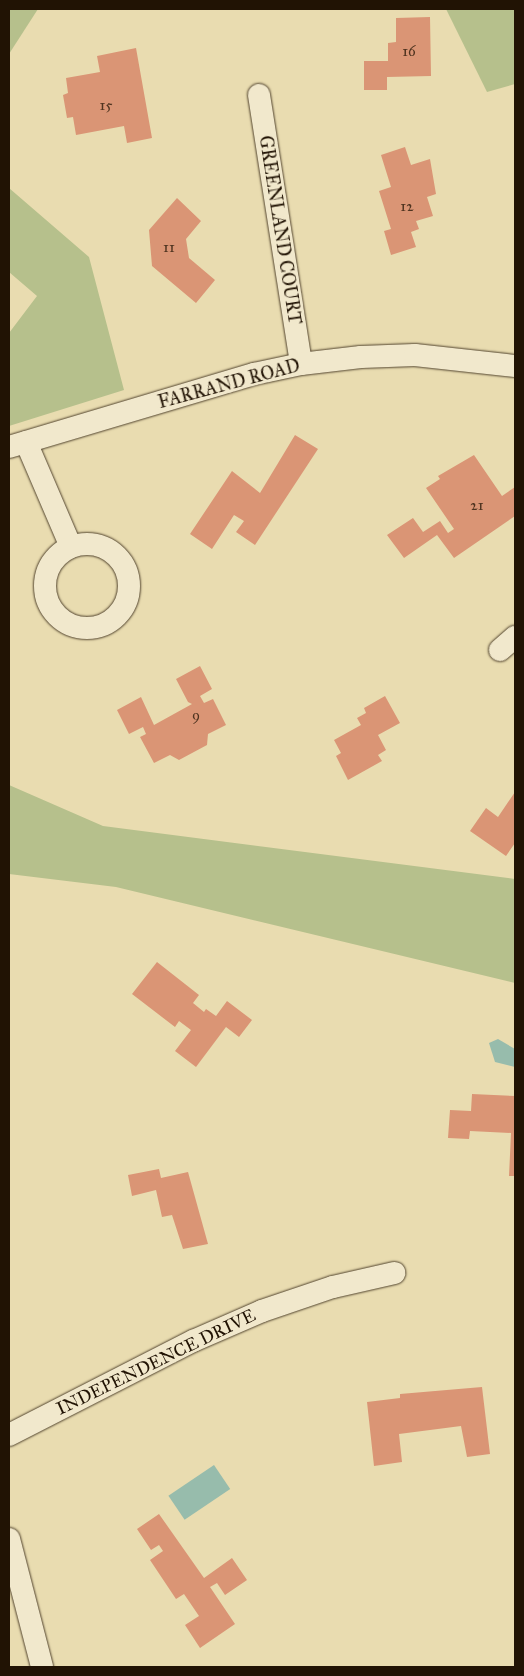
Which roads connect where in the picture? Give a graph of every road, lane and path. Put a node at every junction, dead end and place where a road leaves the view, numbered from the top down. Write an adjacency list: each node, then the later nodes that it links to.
1 (259, 95): 2 (street, GREENLAND COURT)
2 (300, 364): 3 (street, FARRAND ROAD); 4 (street, FARRAND ROAD)
3 (515, 366)
4 (17, 444): 5 (street)
5 (71, 547)
6 (394, 1273): 7 (street, INDEPENDENCE DRIVE)
7 (9, 1435)
8 (9, 1539): 9 (street)
9 (42, 1667)

